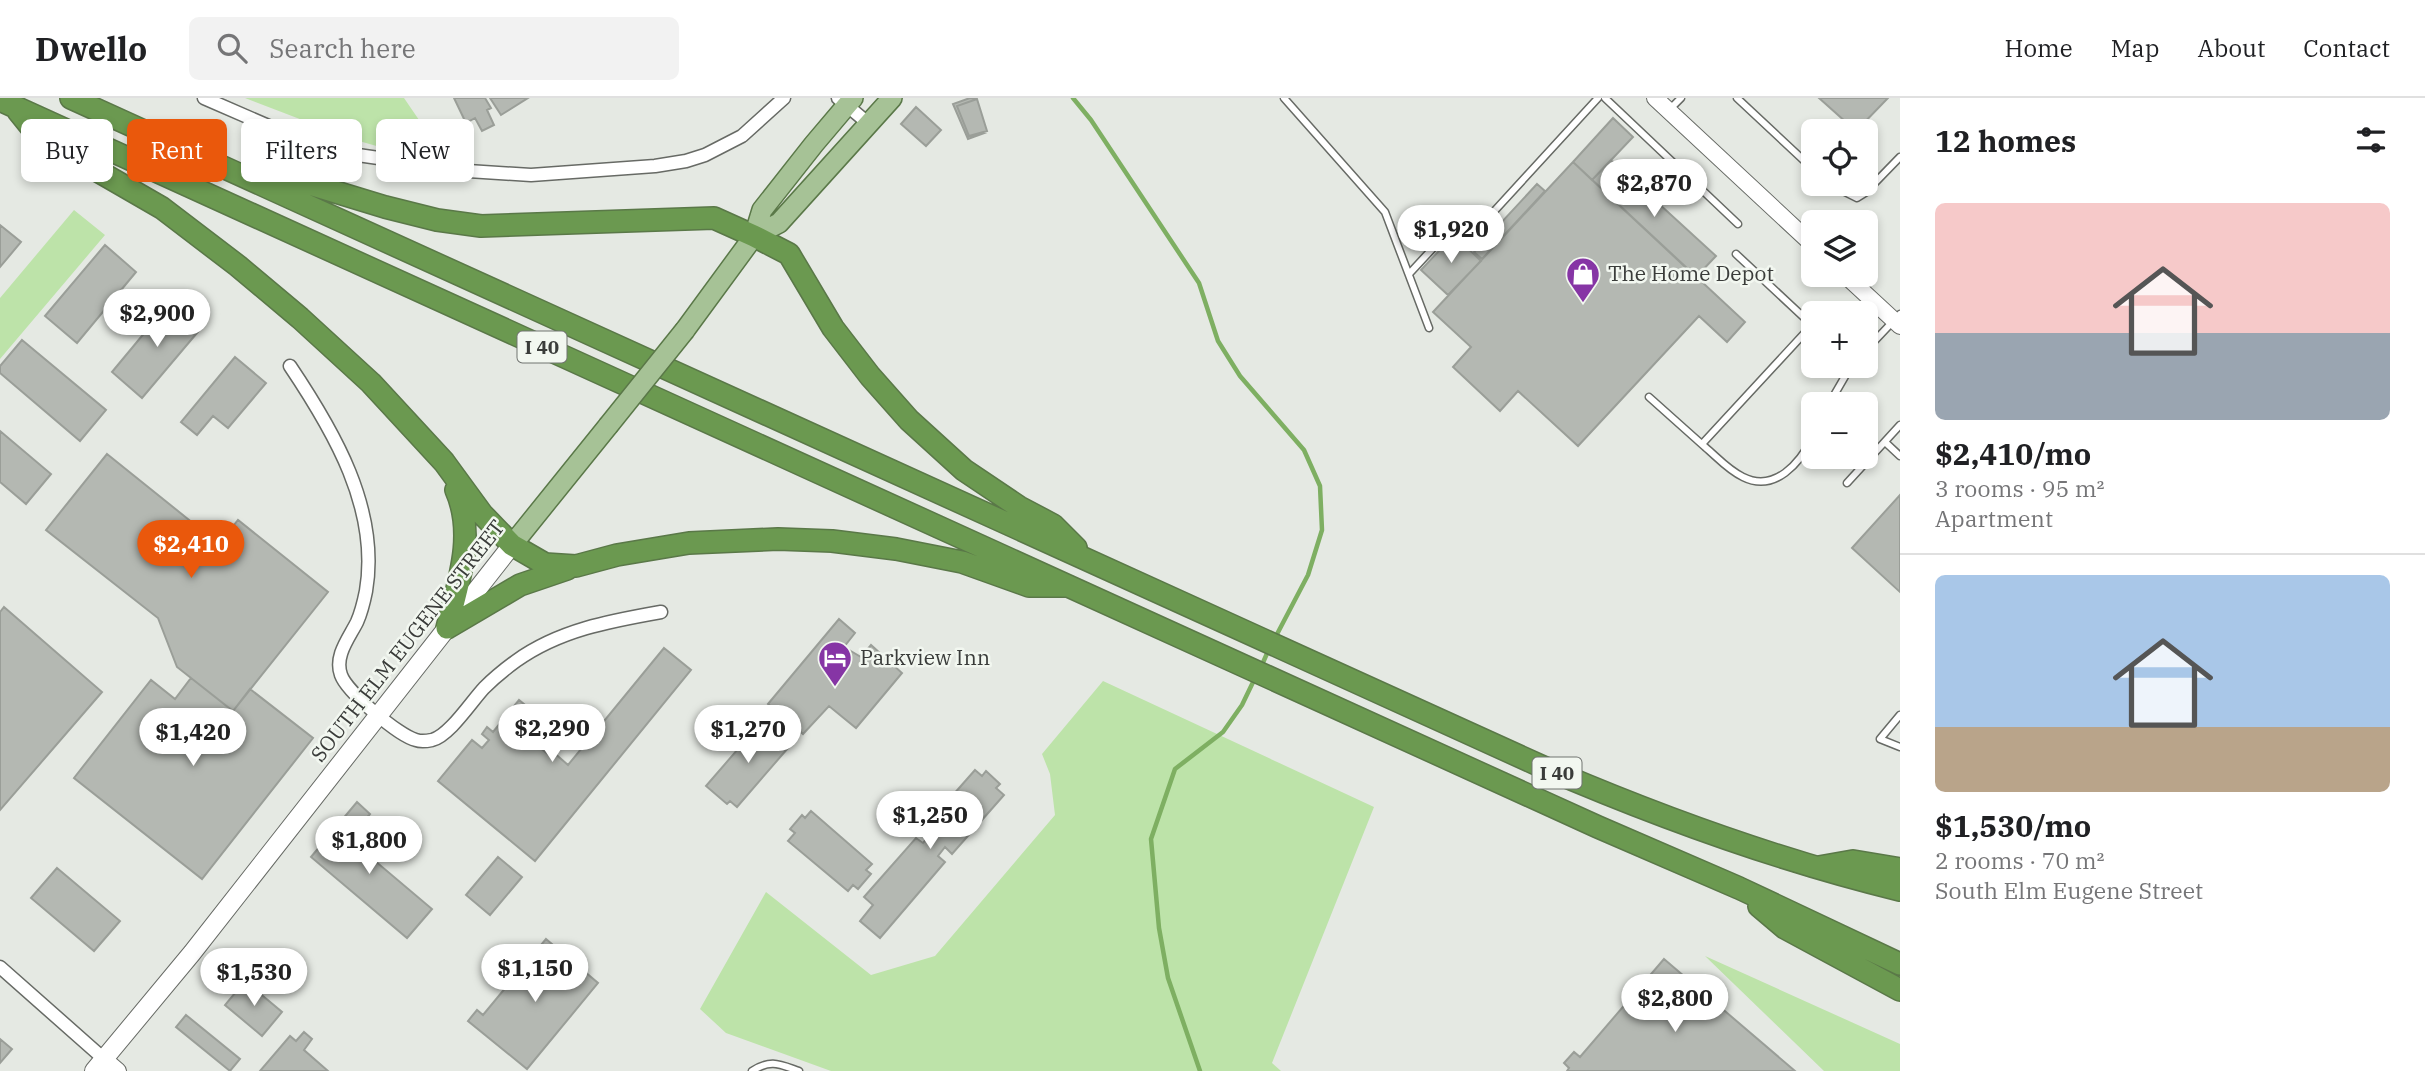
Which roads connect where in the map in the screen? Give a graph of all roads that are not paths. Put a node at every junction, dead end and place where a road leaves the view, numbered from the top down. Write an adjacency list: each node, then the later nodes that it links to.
1 (71, 98): 17 (highway, I 40)
2 (204, 98): 3 (street)
3 (784, 98)
4 (892, 98): 14 (main road, SOUTH ELM EUGENE STREET)
5 (1284, 98): 25 (lane)
6 (1598, 98): 25 (lane)
7 (1605, 98): 21 (lane)
8 (1655, 98): 13 (street)
9 (1681, 98): 13 (lane)
10 (1737, 98): 16 (lane)
11 (846, 101): 14 (street); 23 (main road, SOUTH ELM EUGENE STREET)
12 (7, 103): 37 (highway); 42 (highway, I 40)
13 (1669, 111): 22 (street)
14 (869, 124): 23 (main road, SOUTH ELM EUGENE STREET)
15 (1900, 157): 18 (lane)
16 (1801, 158)
17 (241, 175)
18 (1878, 180)
19 (256, 182): 40 (highway, I 40)
20 (303, 182): 23 (highway)
21 (1738, 224)
22 (1801, 234)
23 (754, 236): 39 (main road, SOUTH ELM EUGENE STREET, bridge); 40 (highway)
24 (1736, 254): 34 (lane)
25 (1409, 274): 28 (lane)
26 (1859, 287): 27 (street)
27 (1898, 320): 29 (lane)
28 (1429, 328)
29 (1878, 339)
30 (290, 366): 45 (street)
31 (1649, 397): 34 (lane)
32 (1900, 425): 33 (lane)
33 (1885, 442): 35 (lane); 38 (lane)
34 (1702, 444): 36 (lane)
35 (1900, 456)
36 (1801, 458)
37 (444, 462): 39 (highway); 44 (highway)
38 (1847, 483)
39 (512, 545): 41 (highway); 44 (main road, SOUTH ELM EUGENE STREET)
40 (1084, 558): 48 (highway, I 40)
41 (576, 566): 42 (highway); 44 (highway)
42 (1072, 586): 50 (highway, I 40)
43 (661, 612): 45 (street)
44 (447, 628): 45 (main road, SOUTH ELM EUGENE STREET)
45 (378, 715): 55 (main road, SOUTH ELM EUGENE STREET)
46 (1900, 715): 47 (lane)
47 (1900, 747)
48 (1814, 868): 49 (highway); 51 (highway, I 40)
49 (1900, 869)
50 (1739, 888): 52 (highway, I 40); 54 (highway)
51 (1900, 890)
52 (1900, 964)
53 (0, 967): 55 (street)
54 (1900, 990)
55 (105, 1067)
56 (752, 1071): 57 (lane)
57 (799, 1071)

